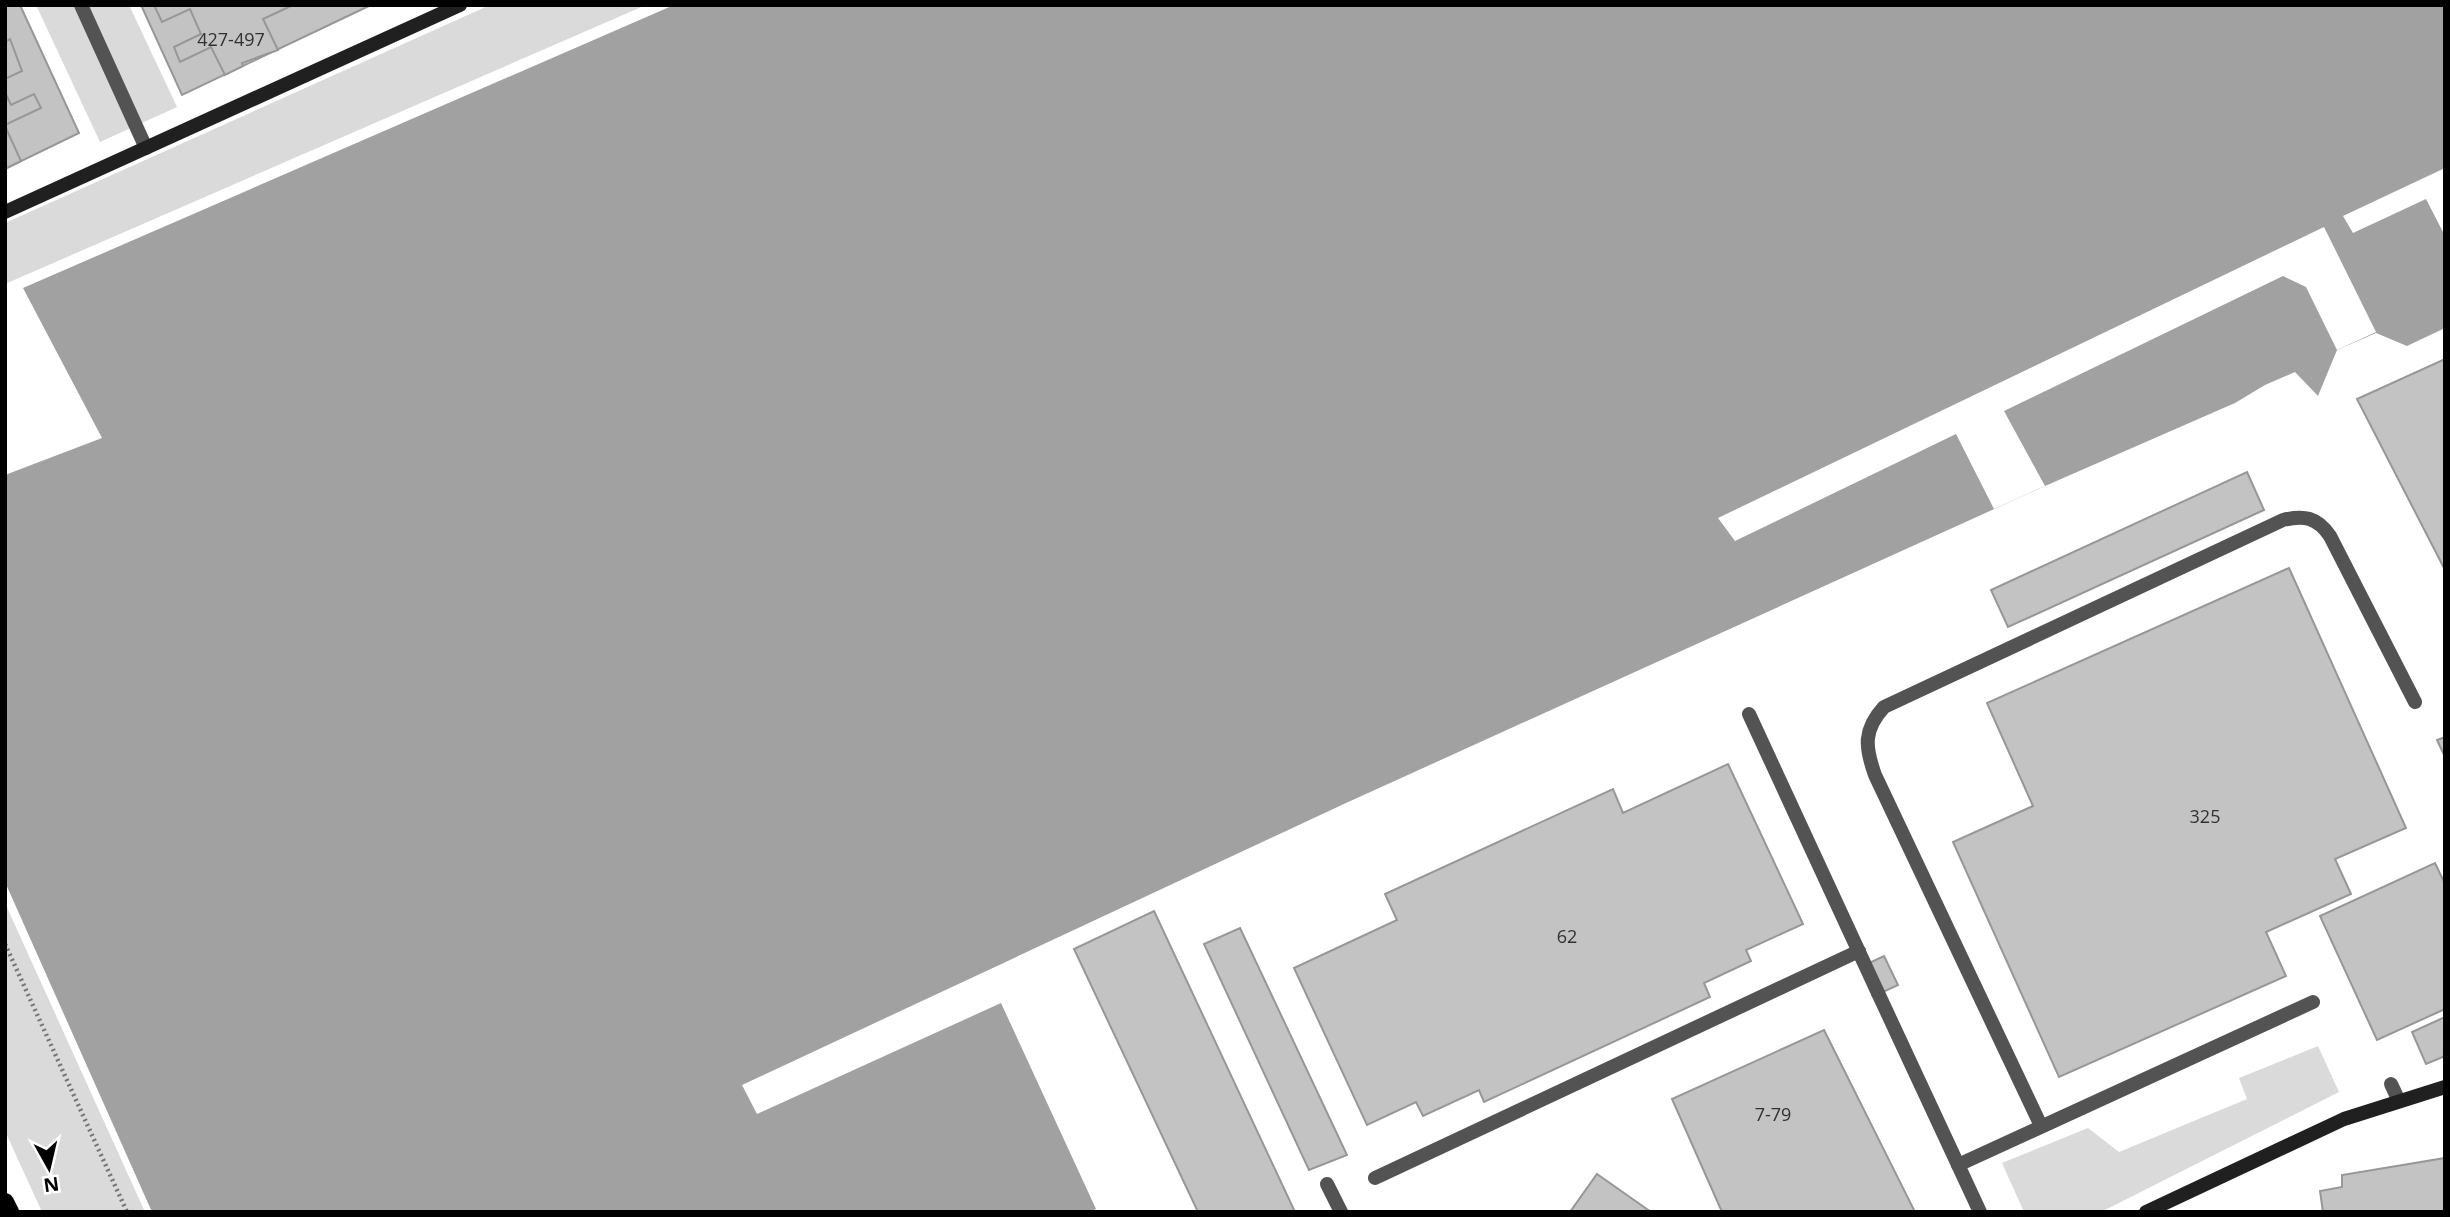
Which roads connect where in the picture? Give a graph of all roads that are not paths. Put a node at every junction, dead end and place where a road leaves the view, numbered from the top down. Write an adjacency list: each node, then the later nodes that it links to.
1 (81, 5): 3 (street)
2 (460, 5): 3 (street)
3 (146, 148): 4 (street)
4 (5, 212)
5 (2415, 702): 12 (street)
6 (1748, 714): 7 (street)
7 (1859, 951): 13 (street); 14 (street)
8 (2313, 1002): 12 (street)
9 (2391, 1084): 11 (street)
10 (2445, 1087): 11 (street)
11 (2399, 1099): 20 (street)
12 (2041, 1126): 13 (street)
13 (1958, 1165): 19 (street)
14 (1375, 1178)
15 (1327, 1184): 18 (street)
16 (5, 1202): 17 (main road)
17 (10, 1212)
18 (1341, 1212)
19 (1980, 1212)
20 (2146, 1212)

